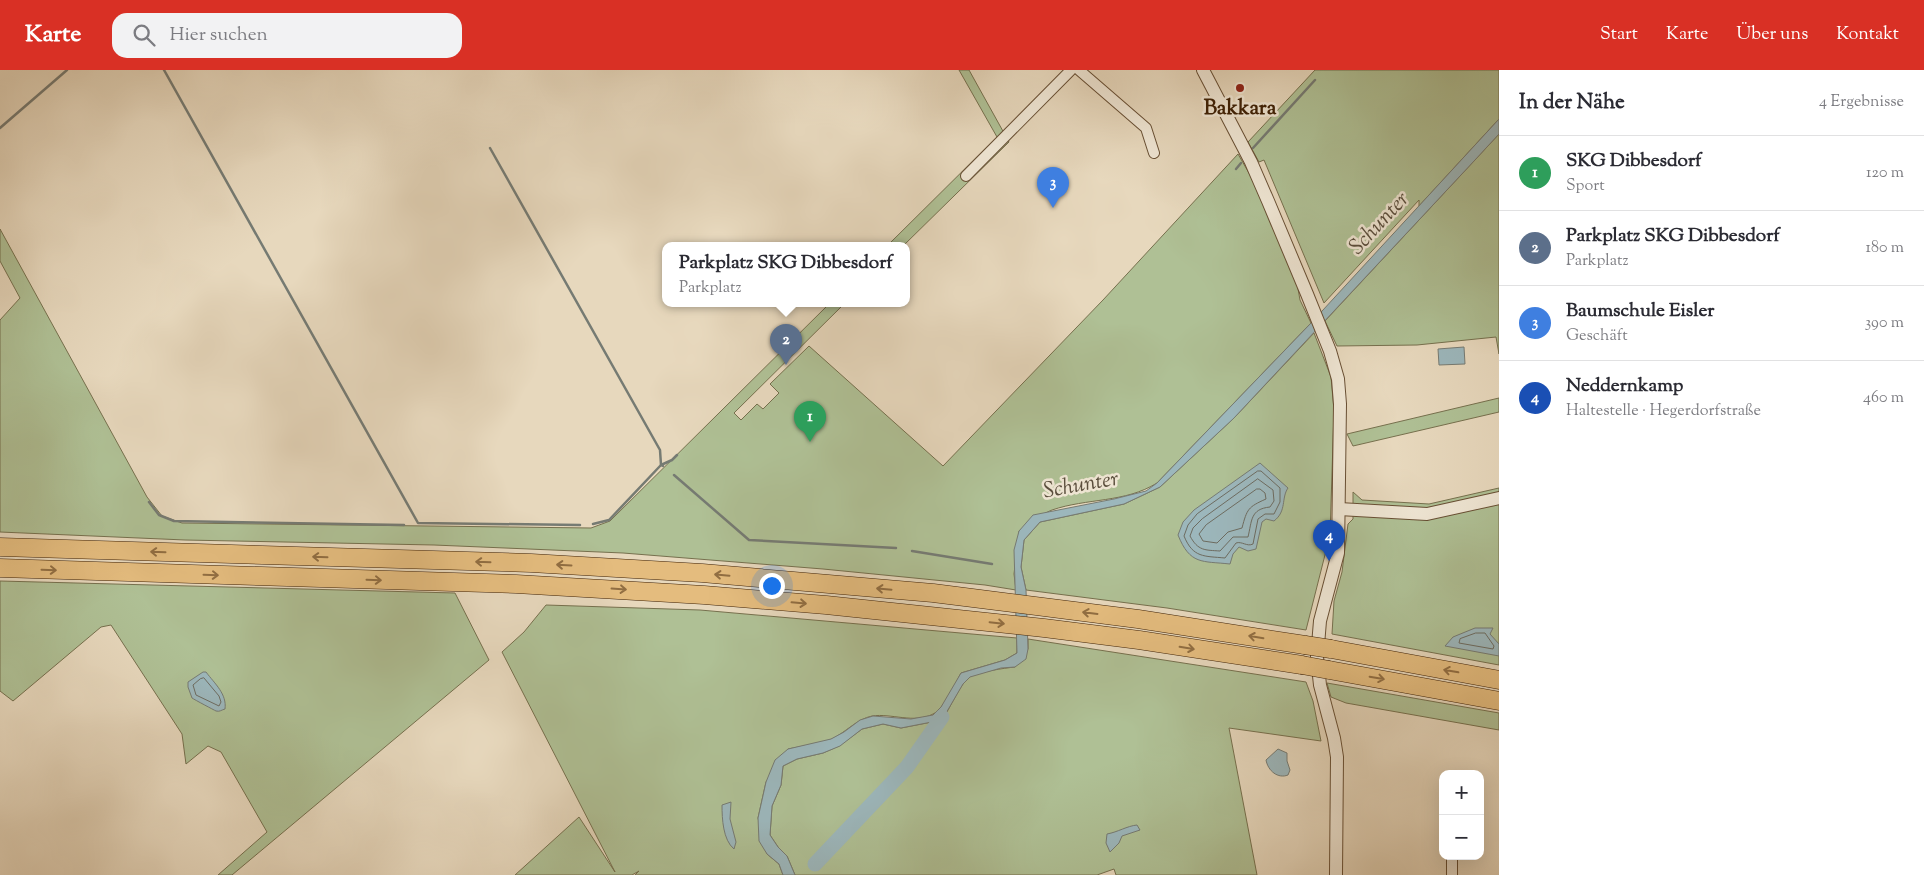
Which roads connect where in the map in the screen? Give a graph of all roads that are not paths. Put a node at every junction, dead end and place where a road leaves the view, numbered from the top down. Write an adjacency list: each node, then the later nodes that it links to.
1 (1071, 70): 5 (street)
2 (1079, 70): 4 (street)
3 (1203, 70): 7 (street)
4 (1154, 153)
5 (966, 176)
6 (1499, 498): 7 (street)
7 (1339, 509): 13 (street)
8 (0, 547): 10 (highway, one-way to 8, bridge)
9 (0, 568): 11 (highway, one-way to 11, bridge)
10 (1499, 680)
11 (1499, 701)
12 (1452, 860): 14 (street)
13 (1336, 875)
14 (1452, 875)

